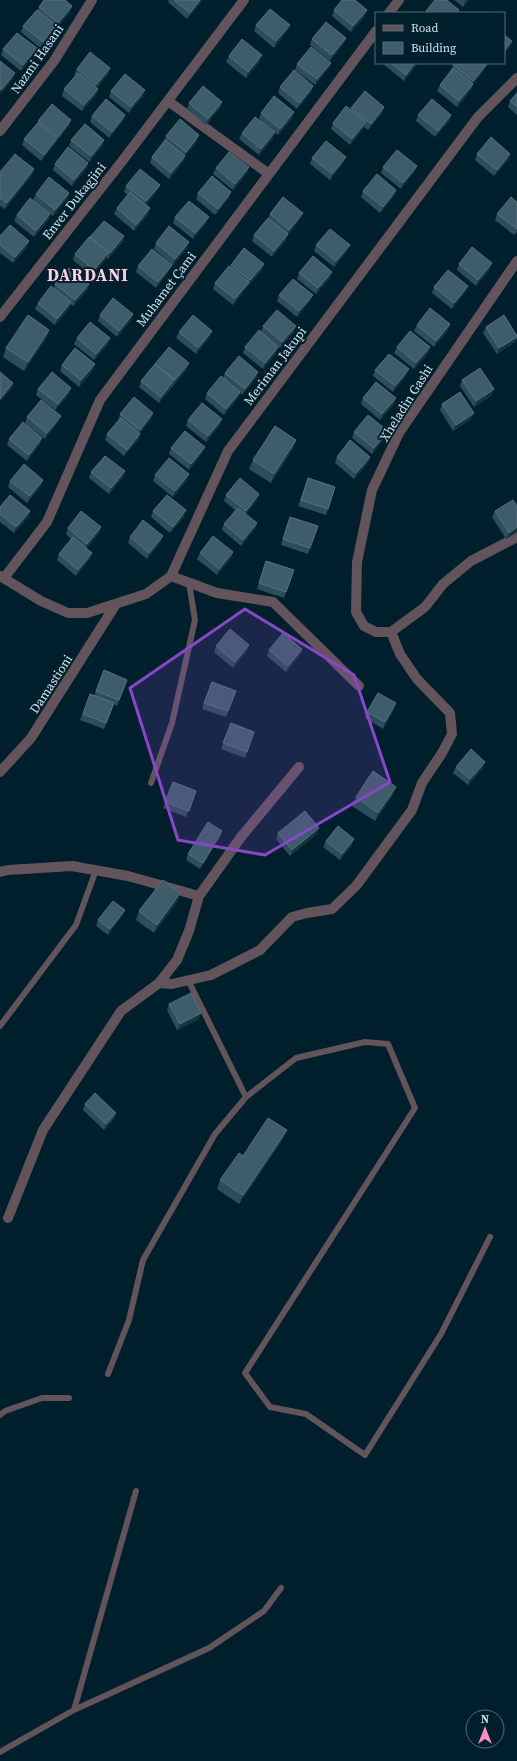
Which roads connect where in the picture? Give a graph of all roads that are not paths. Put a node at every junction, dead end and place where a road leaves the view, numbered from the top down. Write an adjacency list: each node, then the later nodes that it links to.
1 (244, 0): 7 (street, Enver Dukagjini)
2 (399, 0): 4 (street)
3 (89, 1): 8 (street, Nazmi Hasani)
4 (390, 12)
5 (375, 32): 9 (street, Muhamet Çami)
6 (517, 78): 13 (street, Meriman Jakupi)
7 (168, 102): 9 (street); 11 (street, Enver Dukagjini)
8 (0, 131)
9 (269, 174): 14 (street, Muhamet Çami)
10 (517, 261): 17 (street, Xheladin Gashi)
11 (0, 316)
12 (517, 537): 17 (street)
13 (171, 576): 15 (street); 16 (street, Meriman Jakupi)
14 (2, 577): 16 (street, Meriman Jakupi)
15 (190, 583): 18 (street); 21 (lane)
16 (116, 604): 20 (street, Damastioni)
17 (391, 632): 25 (street)
18 (359, 686)
19 (299, 767): 24 (street)
20 (0, 772)
21 (151, 783)
22 (96, 870): 23 (street); 24 (street); 27 (lane)
23 (0, 872)
24 (199, 896): 26 (street)
25 (188, 980): 26 (street); 28 (lane)
26 (159, 983): 29 (street)
27 (0, 1026)
28 (246, 1097): 30 (lane); 31 (lane)
29 (8, 1218)
30 (490, 1237)
31 (108, 1374)
32 (69, 1398): 33 (lane)
33 (0, 1415)
34 (136, 1491): 36 (lane)
35 (281, 1588): 36 (lane)
36 (74, 1710): 37 (lane)
37 (0, 1752)

